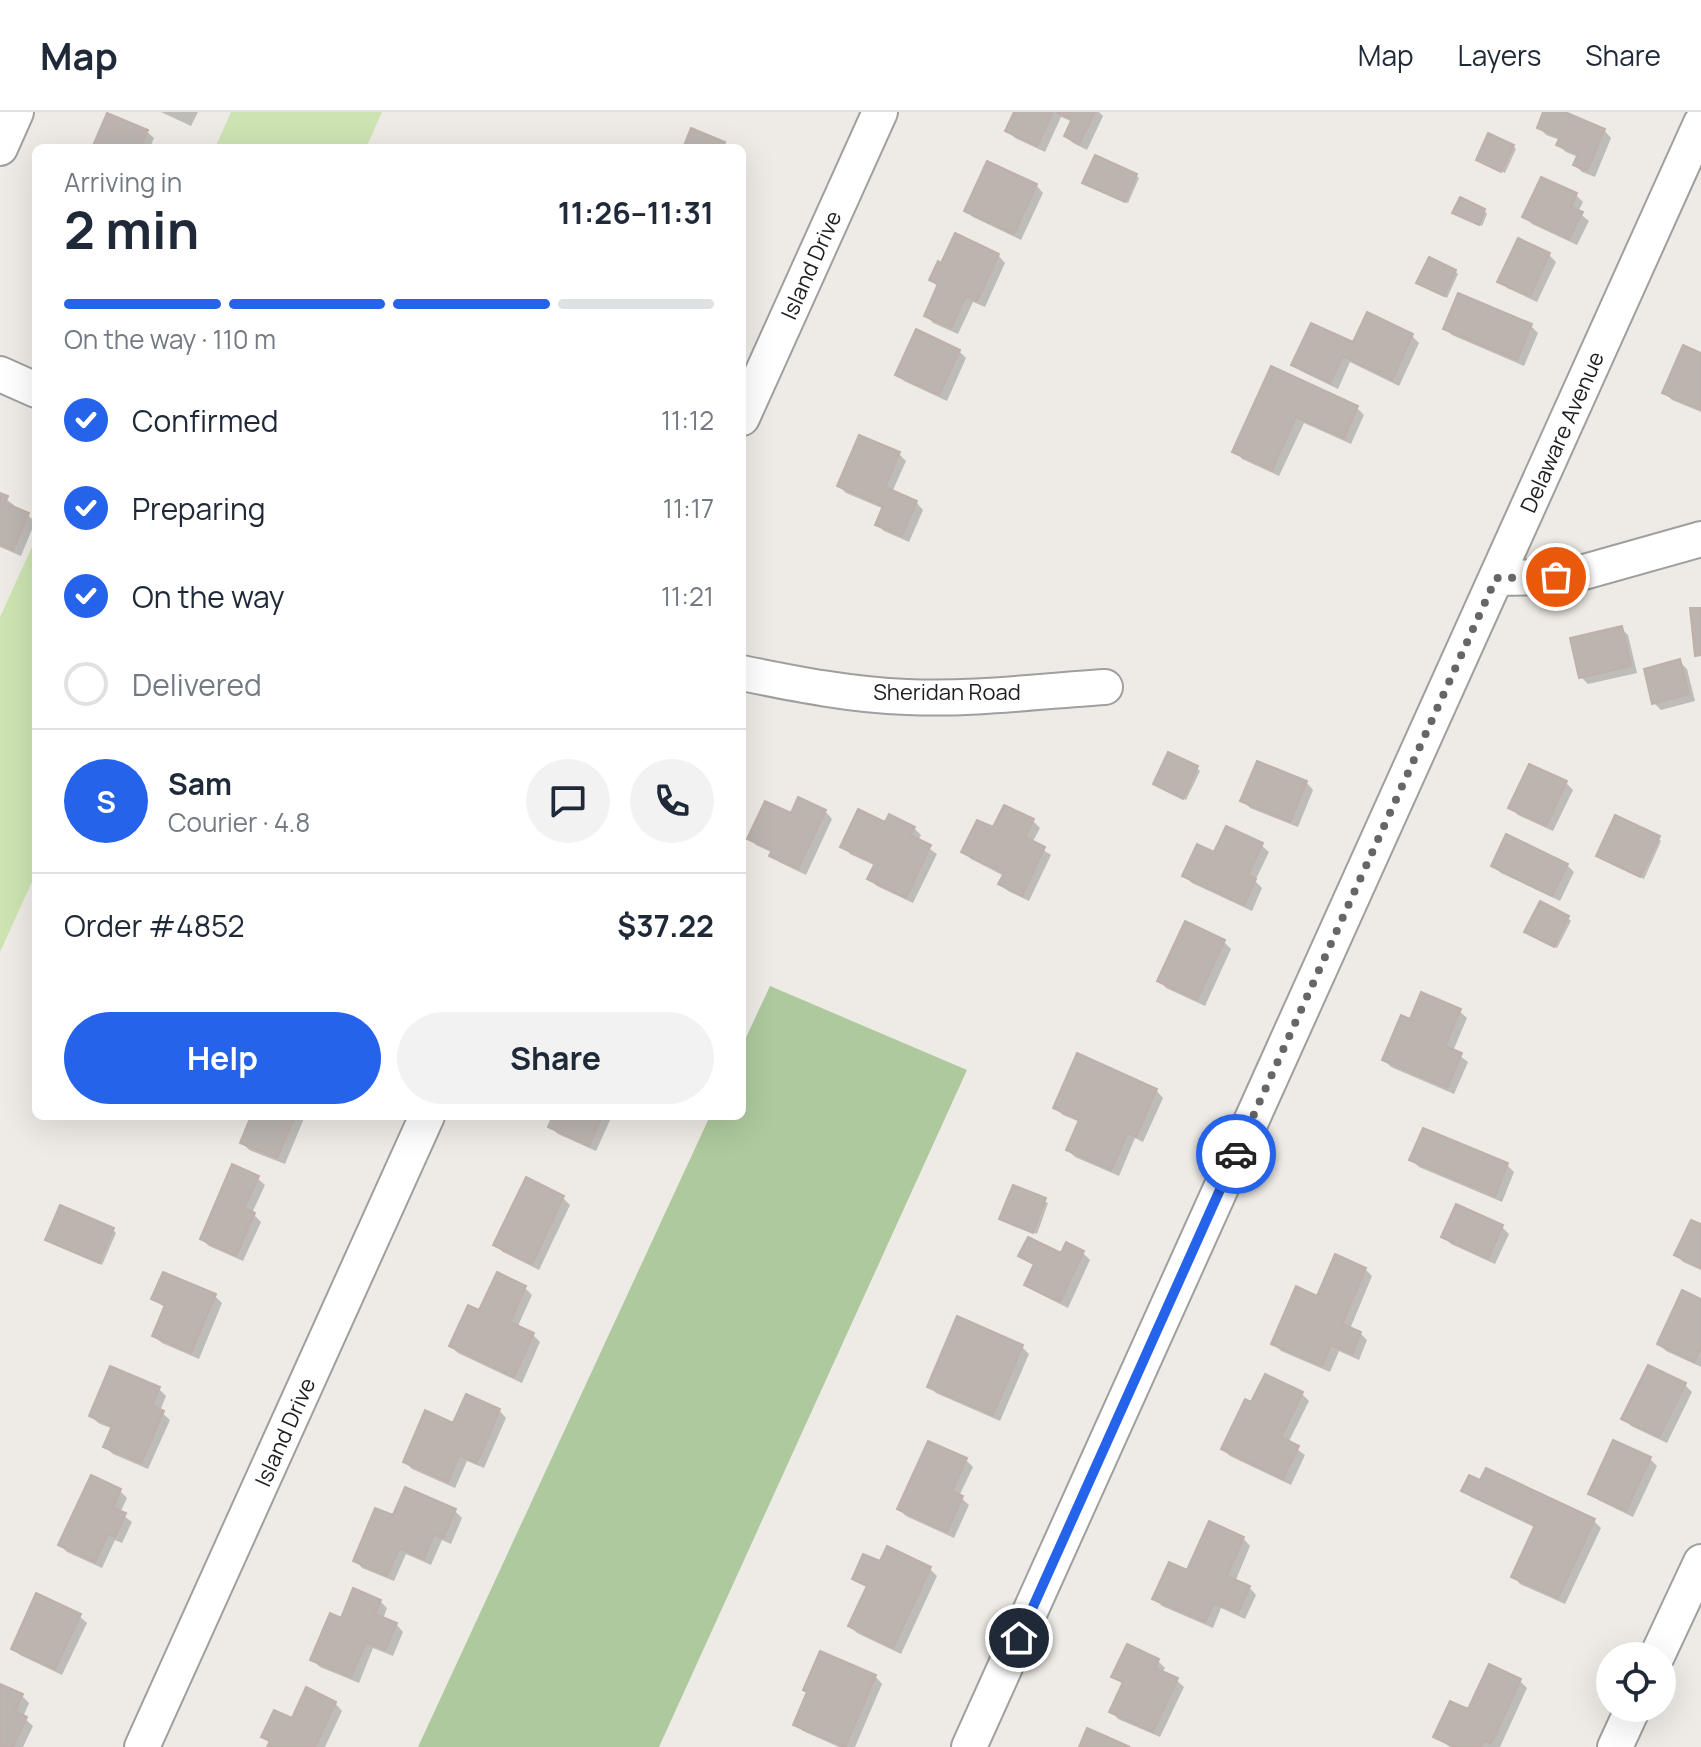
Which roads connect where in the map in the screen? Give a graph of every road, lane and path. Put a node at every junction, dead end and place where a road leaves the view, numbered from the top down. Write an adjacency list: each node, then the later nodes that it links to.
1 (16, 112): 4 (street)
2 (880, 112): 7 (street, Island Drive)
3 (1701, 123): 9 (street, Delaware Avenue)
4 (0, 148)
5 (0, 374): 6 (street)
6 (32, 388)
7 (746, 409)
8 (1701, 539): 9 (street)
9 (1496, 578): 17 (street, Delaware Avenue)
10 (746, 674): 11 (street, Sheridan Road)
11 (1105, 687)
12 (425, 1120): 16 (street, Island Drive)
13 (1701, 1562): 14 (street)
14 (1664, 1642)
15 (1627, 1722): 18 (street)
16 (142, 1747)
17 (969, 1747)
18 (1615, 1747)

